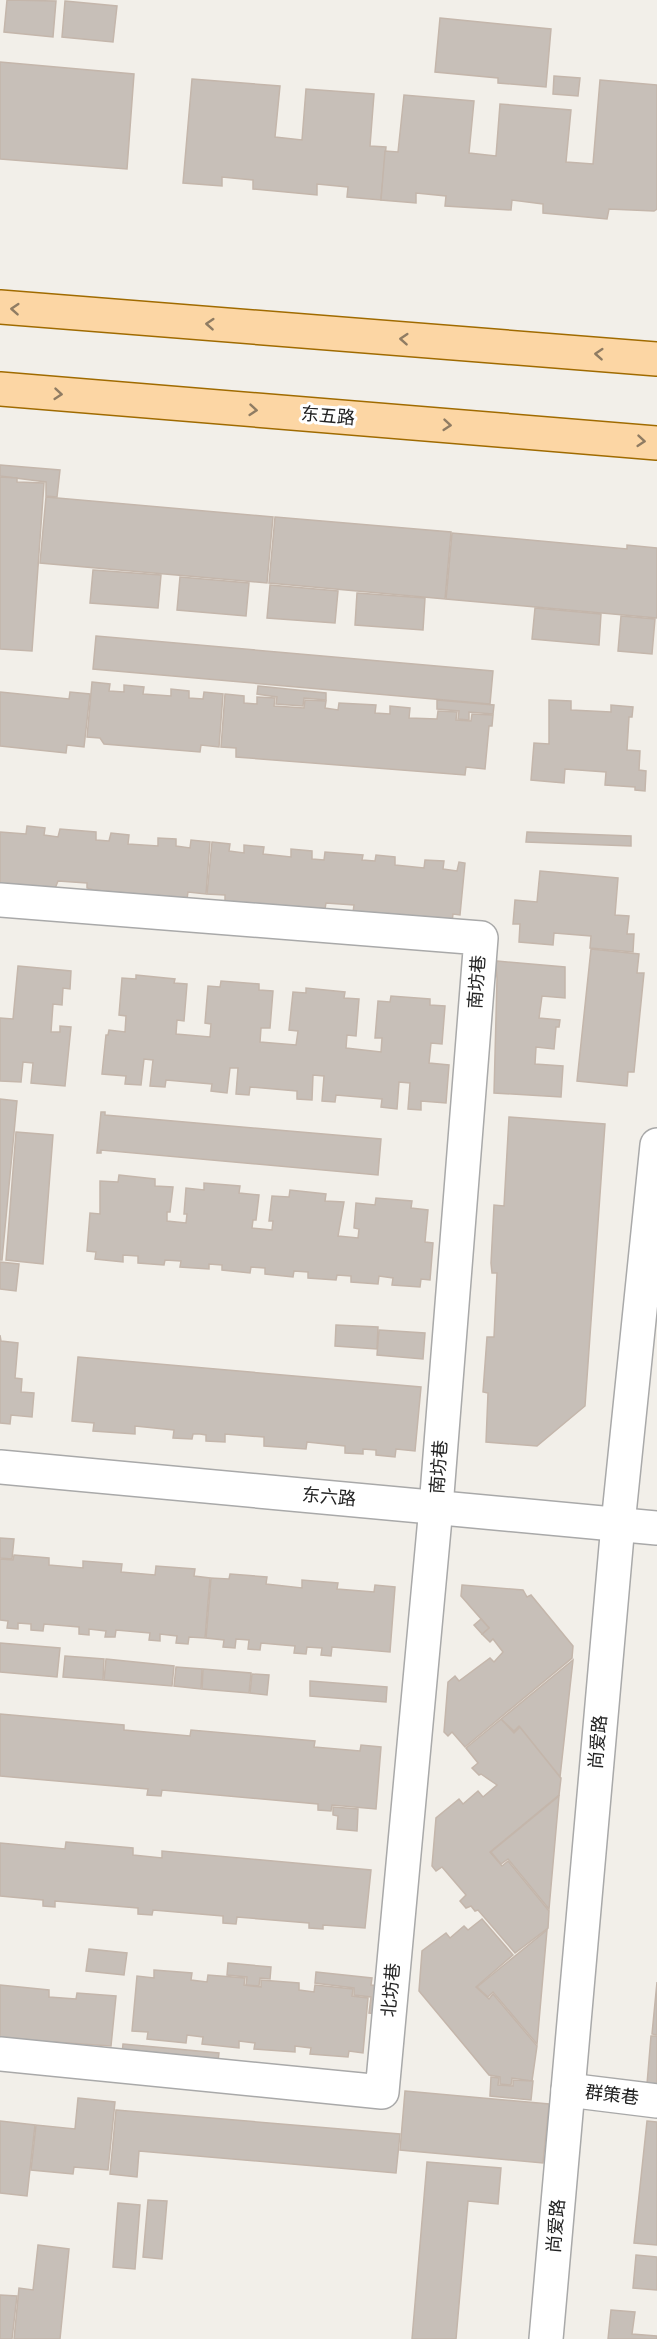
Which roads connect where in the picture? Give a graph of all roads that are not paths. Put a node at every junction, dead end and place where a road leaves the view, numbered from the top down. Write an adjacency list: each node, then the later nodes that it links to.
1 (0, 307): 2 (main road, one-way to 1)
2 (657, 359)
3 (0, 389): 4 (main road, 东五路, one-way to 4)
4 (657, 443)
5 (0, 900): 8 (street, 南坊巷)
6 (657, 1145): 9 (street, 尚爱路)
7 (0, 1467): 8 (street, 东六路)
8 (436, 1507): 9 (street, 东六路); 11 (street, 北坊巷)
9 (618, 1524): 10 (street, 东六路); 12 (street, 尚爱路)
10 (657, 1528)
11 (0, 2054)
12 (568, 2090): 13 (street, 群策巷); 14 (street, 尚爱路)
13 (657, 2100)
14 (546, 2339)

